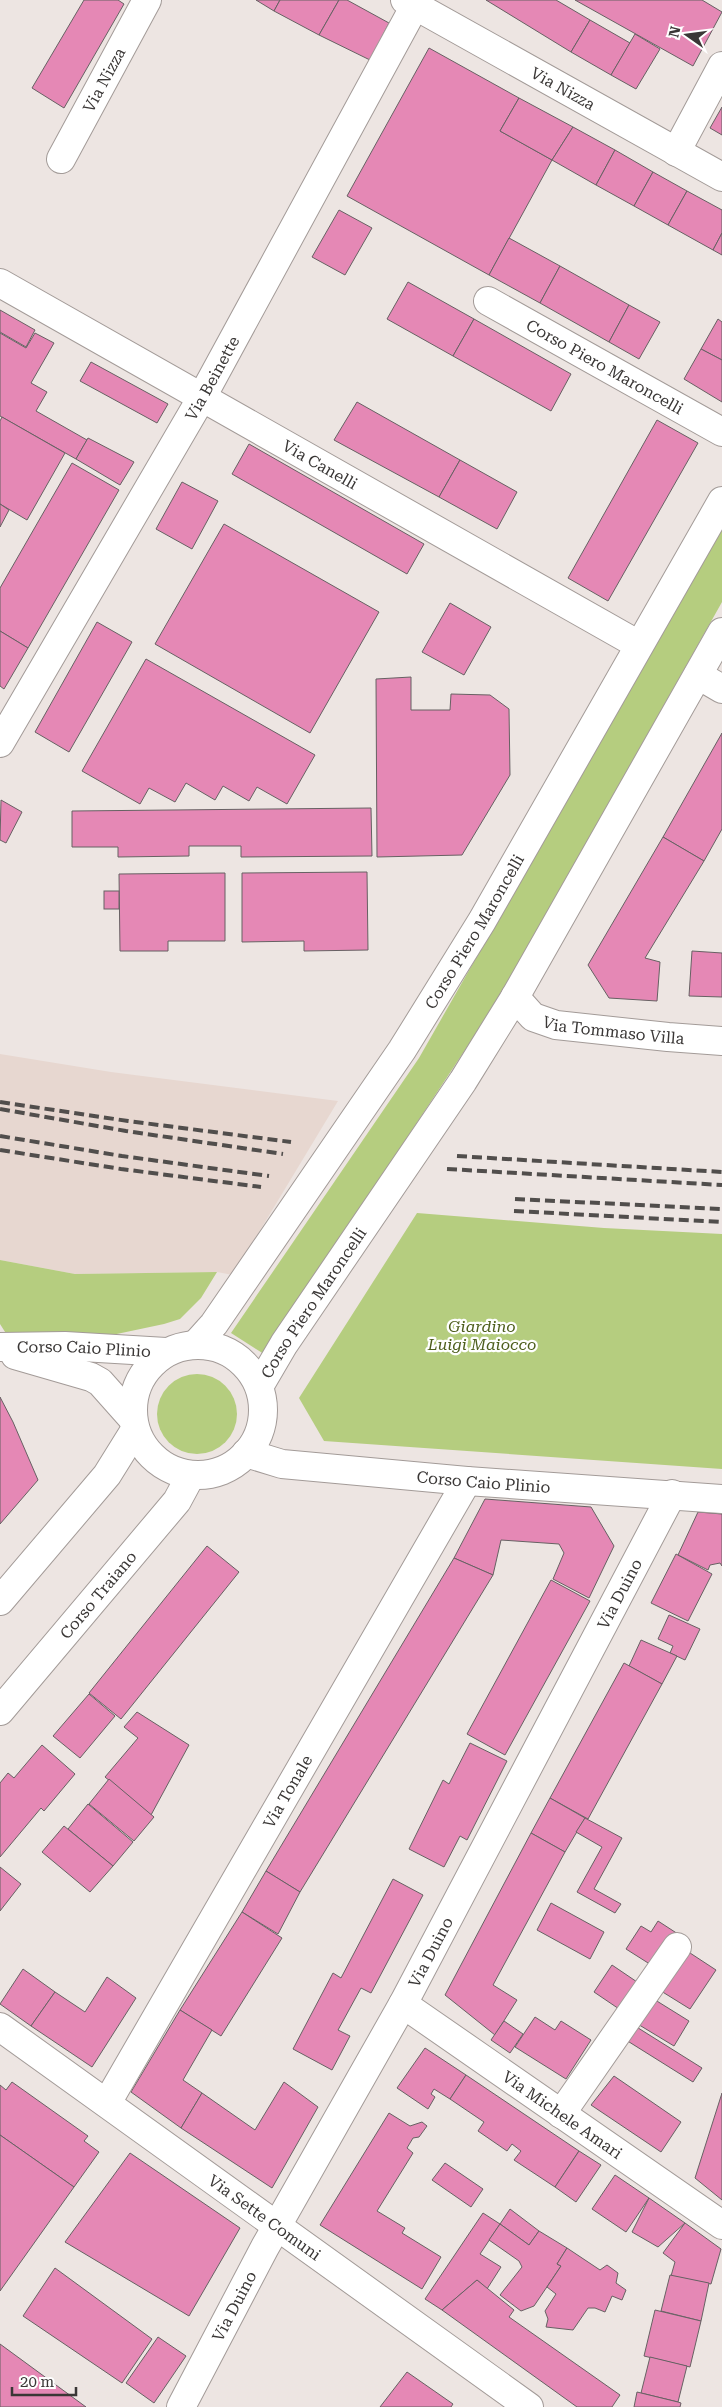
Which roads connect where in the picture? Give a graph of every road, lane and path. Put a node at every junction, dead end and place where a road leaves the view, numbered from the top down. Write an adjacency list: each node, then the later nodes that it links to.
1 (147, 0): 5 (street, Via Nizza)
2 (413, 2): 4 (street, Via Nizza); 9 (street, Via Beinette)
3 (722, 66): 4 (street)
4 (676, 152): 6 (street, Via Nizza)
5 (61, 159)
6 (722, 177)
7 (0, 283): 9 (street, Via Canelli)
8 (488, 301): 10 (street, Corso Piero Maroncelli)
9 (202, 397): 13 (street, Via Canelli); 16 (street, Via Beinette)
10 (722, 432)
11 (722, 502): 13 (street, Corso Piero Maroncelli)
12 (722, 632): 14 (street, Corso Piero Maroncelli)
13 (639, 645): 19 (street, Corso Piero Maroncelli)
14 (698, 675): 15 (street); 17 (street, Corso Piero Maroncelli)
15 (722, 689)
16 (3, 729)
17 (515, 997): 18 (street, Via Tommaso Villa); 22 (street, Corso Piero Maroncelli)
18 (722, 1041)
19 (196, 1344): 21 (street); 22 (street)
20 (0, 1348): 21 (street, Corso Caio Plinio); 23 (street, Corso Caio Plinio)
21 (166, 1352): 23 (street)
22 (260, 1385): 24 (street)
23 (134, 1424): 25 (street); 29 (street)
24 (246, 1453): 25 (street); 26 (street, Corso Caio Plinio)
25 (190, 1475): 30 (street, Corso Traiano)
26 (467, 1481): 27 (street, Corso Caio Plinio); 34 (street, Via Tonale)
27 (672, 1494): 28 (street, Corso Caio Plinio); 32 (street, Via Duino)
28 (722, 1499)
29 (0, 1601)
30 (0, 1711)
31 (677, 1947): 35 (street)
32 (403, 2004): 35 (street, Via Michele Amari); 37 (street, Via Duino)
33 (0, 2027): 34 (street, Via Sette Comuni)
34 (107, 2102): 37 (street, Via Sette Comuni)
35 (561, 2114): 36 (street, Via Michele Amari)
36 (722, 2226)
37 (277, 2227): 38 (street, Via Duino); 39 (street, Via Sette Comuni)
38 (181, 2407)
39 (529, 2407)

